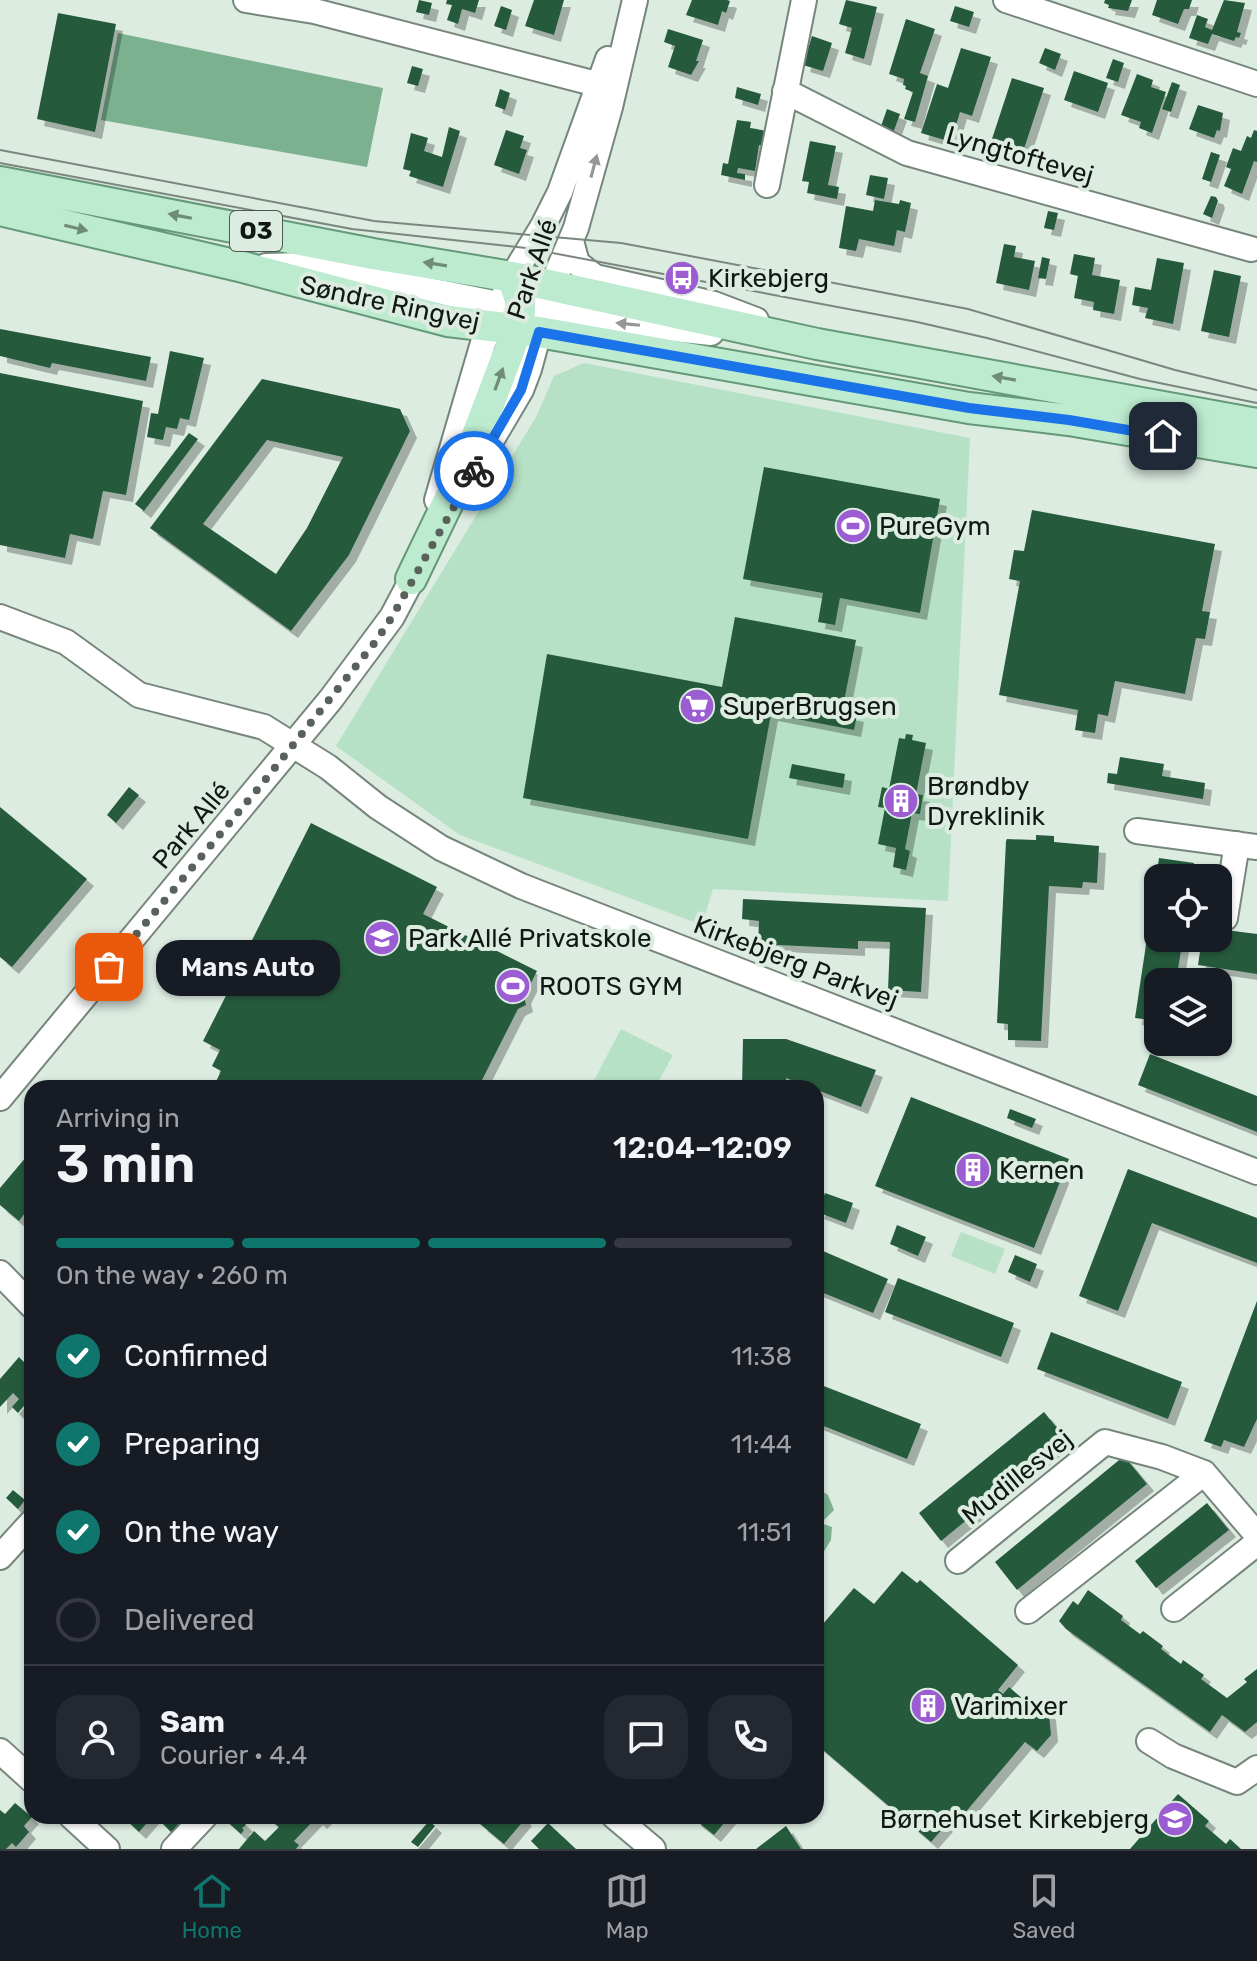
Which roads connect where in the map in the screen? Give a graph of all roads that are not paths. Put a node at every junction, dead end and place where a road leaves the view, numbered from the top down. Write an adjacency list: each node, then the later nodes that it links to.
1 (246, 0): 6 (street)
2 (629, 0): 8 (street, Park Allé)
3 (635, 0): 8 (street, Park Allé)
4 (804, 0): 9 (street)
5 (1006, 0): 7 (street)
6 (316, 6): 8 (street)
7 (1257, 84)
8 (606, 87): 13 (street, Park Allé, one-way to 8); 15 (street, Park Allé)
9 (785, 91): 11 (street); 14 (street, Lyngtoftevej)
10 (0, 182): 15 (main road, Søndre Ringvej / O3, one-way to 10)
11 (767, 185)
12 (0, 210): 15 (main road, Søndre Ringvej / O3, one-way to 15)
13 (571, 241): 15 (street, Park Allé); 16 (street)
14 (1251, 249)
15 (522, 308): 16 (main road, Søndre Ringvej / O3, one-way to 15); 18 (main road, Søndre Ringvej / O3); 19 (main road)
16 (817, 344): 17 (main road, Søndre Ringvej / O3, one-way to 16)
17 (1257, 424)
18 (1257, 452)
19 (411, 579): 21 (street, Park Allé)
20 (0, 617): 21 (street, Kirkebjerg Parkvej)
21 (294, 744): 25 (street, Park Allé); 26 (street, Kirkebjerg Parkvej)
22 (1137, 831): 23 (street)
23 (1247, 846): 24 (street)
24 (1232, 895)
25 (0, 1098)
26 (1257, 1172)
27 (0, 1273): 28 (street)
28 (24, 1298)
29 (1204, 1473): 31 (street, Mudillesvej); 34 (street, Mudillesvej); 36 (street)
30 (24, 1531): 33 (street)
31 (1257, 1535)
32 (1257, 1543): 35 (street)
33 (0, 1557)
34 (958, 1561)
35 (1174, 1609)
36 (1028, 1611)
37 (1149, 1741): 39 (street)
38 (0, 1751): 40 (street)
39 (1257, 1768)
40 (24, 1773)
41 (80, 1824): 44 (street)
42 (197, 1824): 45 (street)
43 (623, 1824): 46 (street)
44 (107, 1849)
45 (174, 1849)
46 (653, 1849)

